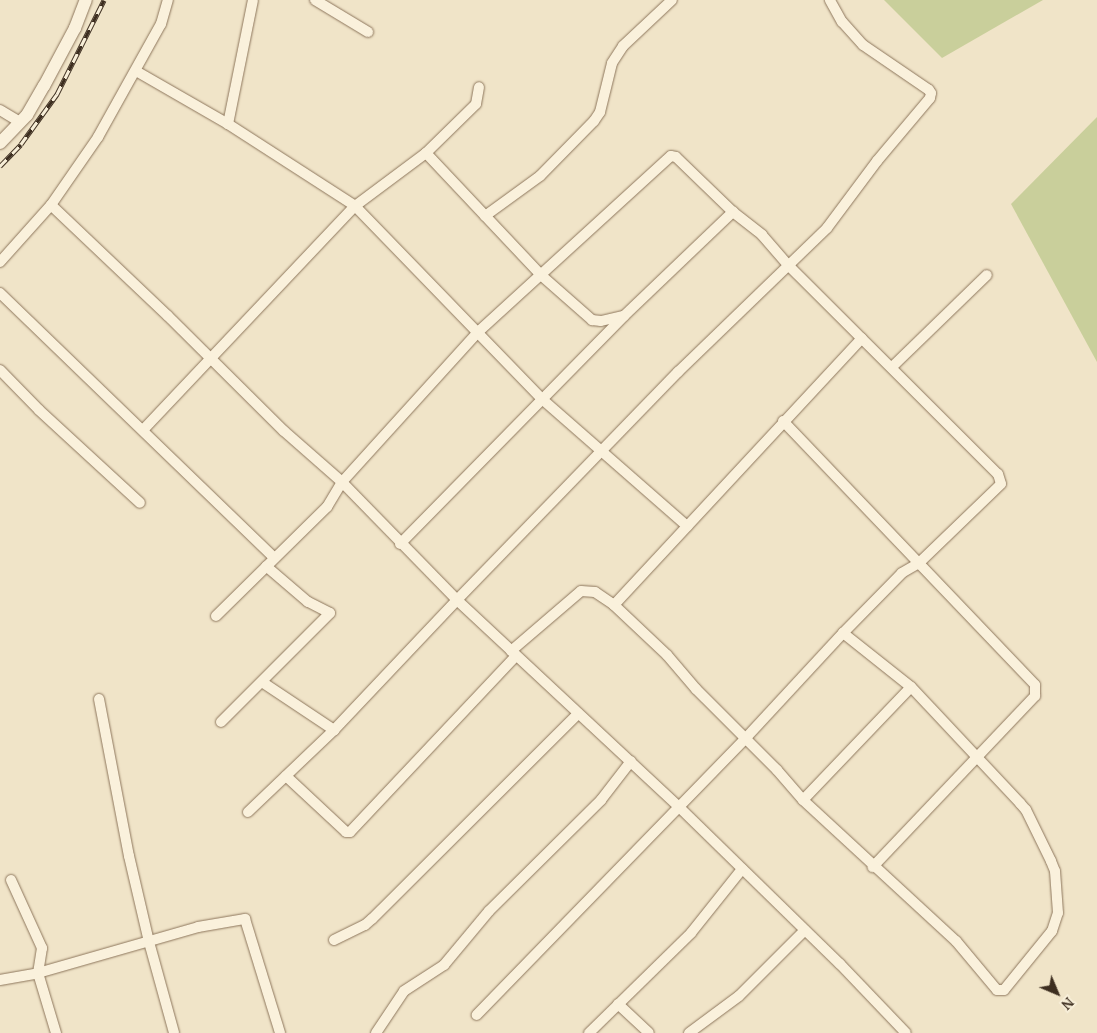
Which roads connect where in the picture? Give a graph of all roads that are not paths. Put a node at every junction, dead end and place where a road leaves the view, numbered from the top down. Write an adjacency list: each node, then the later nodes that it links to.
1 (86, 0): 11 (street)
2 (168, 0): 8 (street)
3 (252, 0): 12 (street)
4 (315, 0): 7 (street)
5 (672, 0): 18 (street)
6 (830, 0): 20 (street)
7 (368, 32)
8 (136, 71): 12 (street); 15 (street)
9 (479, 87): 14 (street)
10 (0, 110): 11 (street)
11 (20, 122): 13 (street)
12 (228, 124): 16 (street)
13 (0, 143)
14 (426, 154): 16 (street); 18 (street)
15 (51, 205): 19 (street); 27 (street)
16 (355, 206): 25 (street); 27 (street)
17 (733, 212): 20 (street); 22 (street); 24 (street)
18 (485, 216): 22 (street)
19 (0, 262)
20 (788, 266): 26 (street); 33 (street)
21 (987, 275): 28 (street)
22 (542, 276): 24 (street); 25 (street)
23 (0, 293): 32 (street)
24 (624, 316): 30 (street)
25 (478, 332): 30 (street); 34 (street)
26 (862, 338): 28 (street); 31 (street)
27 (211, 359): 32 (street); 34 (street)
28 (892, 367): 39 (street)
29 (0, 370): 35 (street)
30 (542, 399): 33 (street); 37 (street)
31 (783, 421): 36 (street); 39 (street)
32 (143, 430): 38 (street)
33 (601, 452): 36 (street); 41 (street)
34 (342, 482): 37 (street); 38 (street)
35 (140, 503)
36 (686, 526): 42 (street)
37 (400, 544): 41 (street)
38 (274, 558): 40 (street)
39 (919, 563): 44 (street); 53 (street)
40 (266, 566): 43 (street); 46 (street)
41 (457, 600): 45 (street); 51 (street)
42 (614, 605): 45 (street); 52 (street)
43 (216, 616)
44 (842, 633): 47 (street); 52 (street)
45 (514, 654): 49 (street); 55 (street)
46 (262, 682): 50 (street); 51 (street)
47 (911, 688): 53 (street); 56 (street)
48 (99, 700): 64 (street)
49 (578, 714): 54 (street); 63 (street)
50 (221, 722)
51 (334, 730): 55 (street)
52 (745, 739): 56 (street); 57 (street)
53 (976, 758): 59 (street); 59 (street)
54 (631, 762): 57 (street); 72 (street)
55 (286, 776): 58 (street)
56 (803, 800): 59 (street)
57 (678, 806): 60 (street); 68 (street)
58 (248, 812)
59 (874, 867)
60 (742, 869): 62 (street); 67 (street)
61 (11, 880): 65 (street)
62 (805, 930): 75 (street); 76 (street)
63 (334, 940)
64 (149, 942): 65 (street); 70 (street); 71 (street)
65 (38, 973): 66 (street); 69 (street)
66 (0, 980)
67 (618, 1004): 73 (street); 74 (street)
68 (477, 1015)
69 (56, 1033)
70 (174, 1033)
71 (280, 1033)
72 (376, 1033)
73 (589, 1033)
74 (649, 1033)
75 (689, 1033)
76 (906, 1033)

